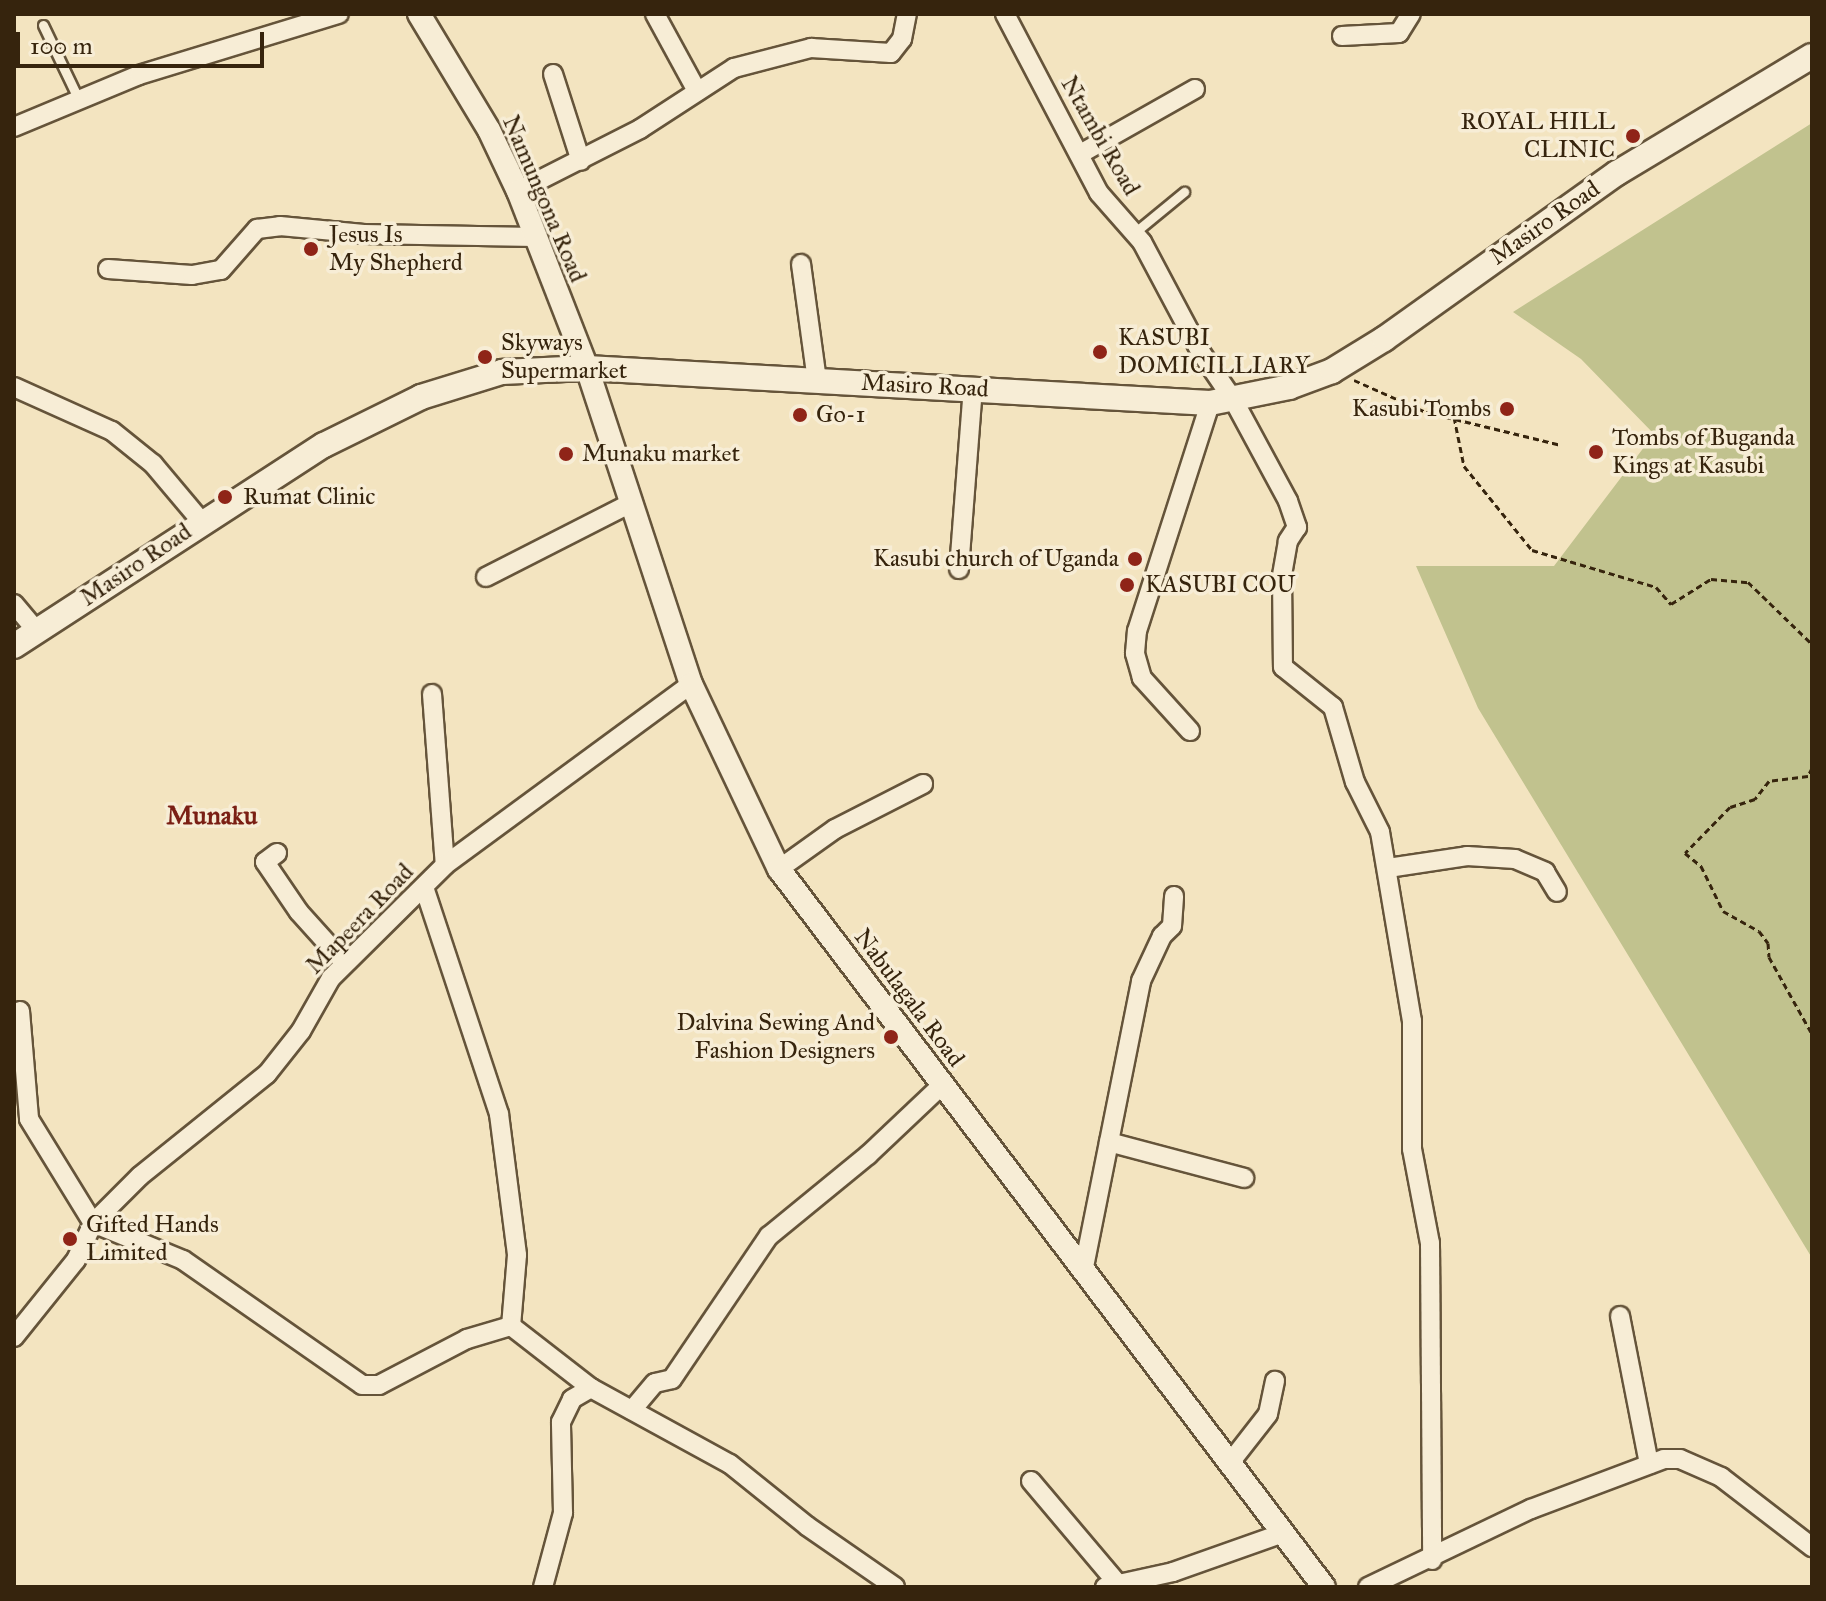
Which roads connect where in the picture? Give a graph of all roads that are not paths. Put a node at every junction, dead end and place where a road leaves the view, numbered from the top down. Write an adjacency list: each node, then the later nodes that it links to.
1 (339, 14): 13 (street)
2 (419, 14): 17 (street, Namungona Road)
3 (655, 14): 12 (street)
4 (907, 14): 12 (street)
5 (1005, 14): 15 (street, Ntambi Road)
6 (1411, 14): 8 (street)
7 (43, 25): 13 (lane)
8 (1342, 36)
9 (1812, 56): 27 (main road, Masiro Road)
10 (553, 74): 16 (street)
11 (1195, 89): 15 (street)
12 (697, 91): 16 (street)
13 (79, 100): 14 (street)
14 (14, 127)
15 (1080, 154): 19 (street, Ntambi Road)
16 (581, 161): 17 (street)
17 (518, 191): 20 (street, Namungona Road)
18 (1184, 192): 19 (lane)
19 (1134, 233): 27 (street, Ntambi Road)
20 (535, 237): 22 (street); 23 (street, Namungona Road)
21 (801, 264): 24 (street)
22 (108, 269)
23 (587, 368): 24 (main road, Masiro Road); 28 (street, Nabulagala Road); 29 (main road, Masiro Road)
24 (817, 381): 26 (main road, Masiro Road)
25 (14, 387): 29 (street)
26 (973, 389): 27 (main road, Masiro Road); 30 (street)
27 (1222, 402): 37 (street); 41 (street, Ntambi Road)
28 (629, 504): 31 (street); 35 (street, Nabulagala Road)
29 (201, 521): 33 (main road, Masiro Road)
30 (959, 569)
31 (486, 577)
32 (14, 604): 33 (street)
33 (37, 631): 34 (main road, Masiro Road)
34 (14, 646)
35 (691, 684): 40 (street, Mapeera Road); 42 (street, Nabulagala Road)
36 (432, 694): 40 (street)
37 (1190, 731)
38 (923, 784): 42 (street)
39 (277, 853): 46 (street)
40 (445, 865): 43 (street, Mapeera Road)
41 (1388, 868): 44 (street); 64 (street, Ntambi Road)
42 (779, 869): 48 (street, Nabulagala Road)
43 (424, 887): 46 (street, Mapeera Road); 54 (street)
44 (1557, 892)
45 (1174, 896): 49 (street)
46 (345, 963): 51 (street, Mapeera Road)
47 (20, 1011): 51 (street)
48 (942, 1085): 52 (street, Nabulagala Road); 58 (street)
49 (1109, 1142): 50 (street); 52 (street)
50 (1244, 1178)
51 (93, 1223): 54 (street); 55 (street, Mapeera Road)
52 (1083, 1272): 59 (street, Nabulagala Road)
53 (1620, 1316): 60 (street)
54 (511, 1326): 57 (street)
55 (14, 1337)
56 (1275, 1381): 59 (street)
57 (591, 1388): 58 (street); 67 (street)
58 (632, 1410): 68 (street)
59 (1229, 1464): 62 (street, Nabulagala Road)
60 (1649, 1464): 63 (street); 64 (street)
61 (1031, 1481): 66 (street)
62 (1283, 1533): 65 (street); 69 (street, Nabulagala Road)
63 (1812, 1547)
64 (1432, 1560): 70 (street)
65 (1172, 1579): 66 (street)
66 (1112, 1586)
67 (543, 1587)
68 (895, 1587)
69 (1324, 1587)
70 (1368, 1587)

